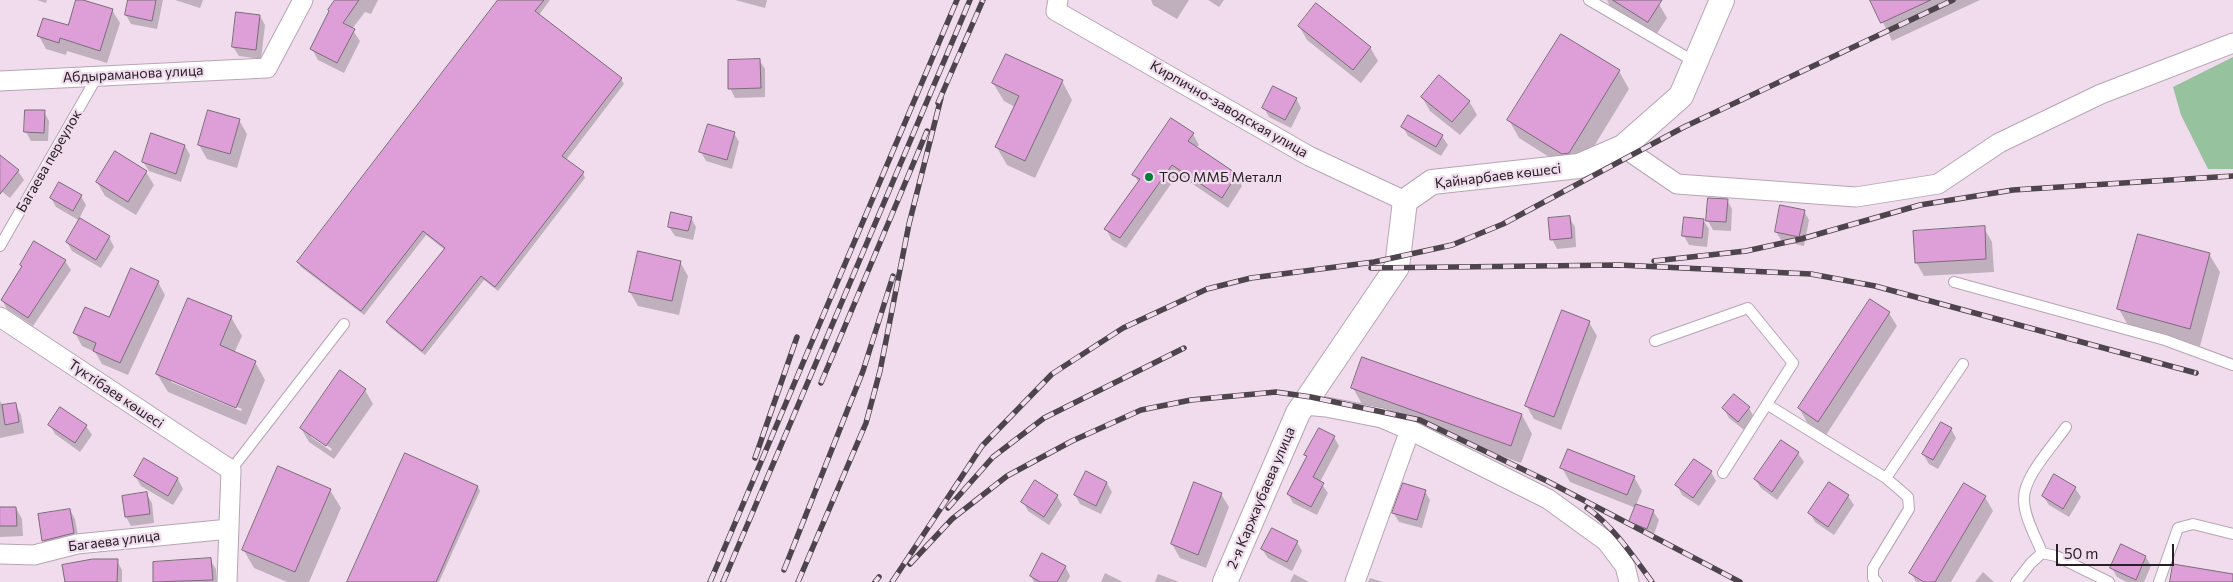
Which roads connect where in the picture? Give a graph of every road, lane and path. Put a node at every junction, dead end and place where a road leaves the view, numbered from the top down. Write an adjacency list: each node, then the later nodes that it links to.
1 (303, 0): 7 (street, Абдыраманова улица)
2 (1589, 0): 6 (lane)
3 (1722, 0): 6 (street, Қайнарбаев көшесі)
4 (1057, 6): 10 (street, Кирпично-заводская улица)
5 (2233, 43): 9 (street)
6 (1696, 62): 9 (street, Қайнарбаев көшесі)
7 (98, 75): 8 (street, Абдыраманова улица); 11 (lane, Багаева переулок)
8 (0, 80)
9 (1623, 147): 10 (street, Қайнарбаев көшесі)
10 (1405, 201): 19 (street)
11 (0, 246)
12 (1954, 282): 17 (lane)
13 (0, 317): 22 (street, Түктібаев көшесі)
14 (344, 324): 22 (lane)
15 (1656, 341): 18 (lane)
16 (1963, 364): 24 (lane)
17 (2233, 366)
18 (1768, 405): 23 (lane); 24 (lane)
19 (1301, 409): 21 (street); 30 (street, 2-я Каржаубаева улица)
20 (2066, 427): 27 (lane)
21 (1410, 430): 31 (street); 32 (street)
22 (231, 470): 25 (street)
23 (1723, 473)
24 (1886, 478): 33 (lane)
25 (229, 528): 28 (street, Багаева улица); 29 (street)
26 (2233, 534): 36 (lane)
27 (2042, 553): 34 (lane); 35 (lane)
28 (0, 554)
29 (227, 582)
30 (1225, 582)
31 (1355, 582)
32 (1629, 582)
33 (1877, 582)
34 (2016, 582)
35 (2109, 582)
36 (2159, 582)

